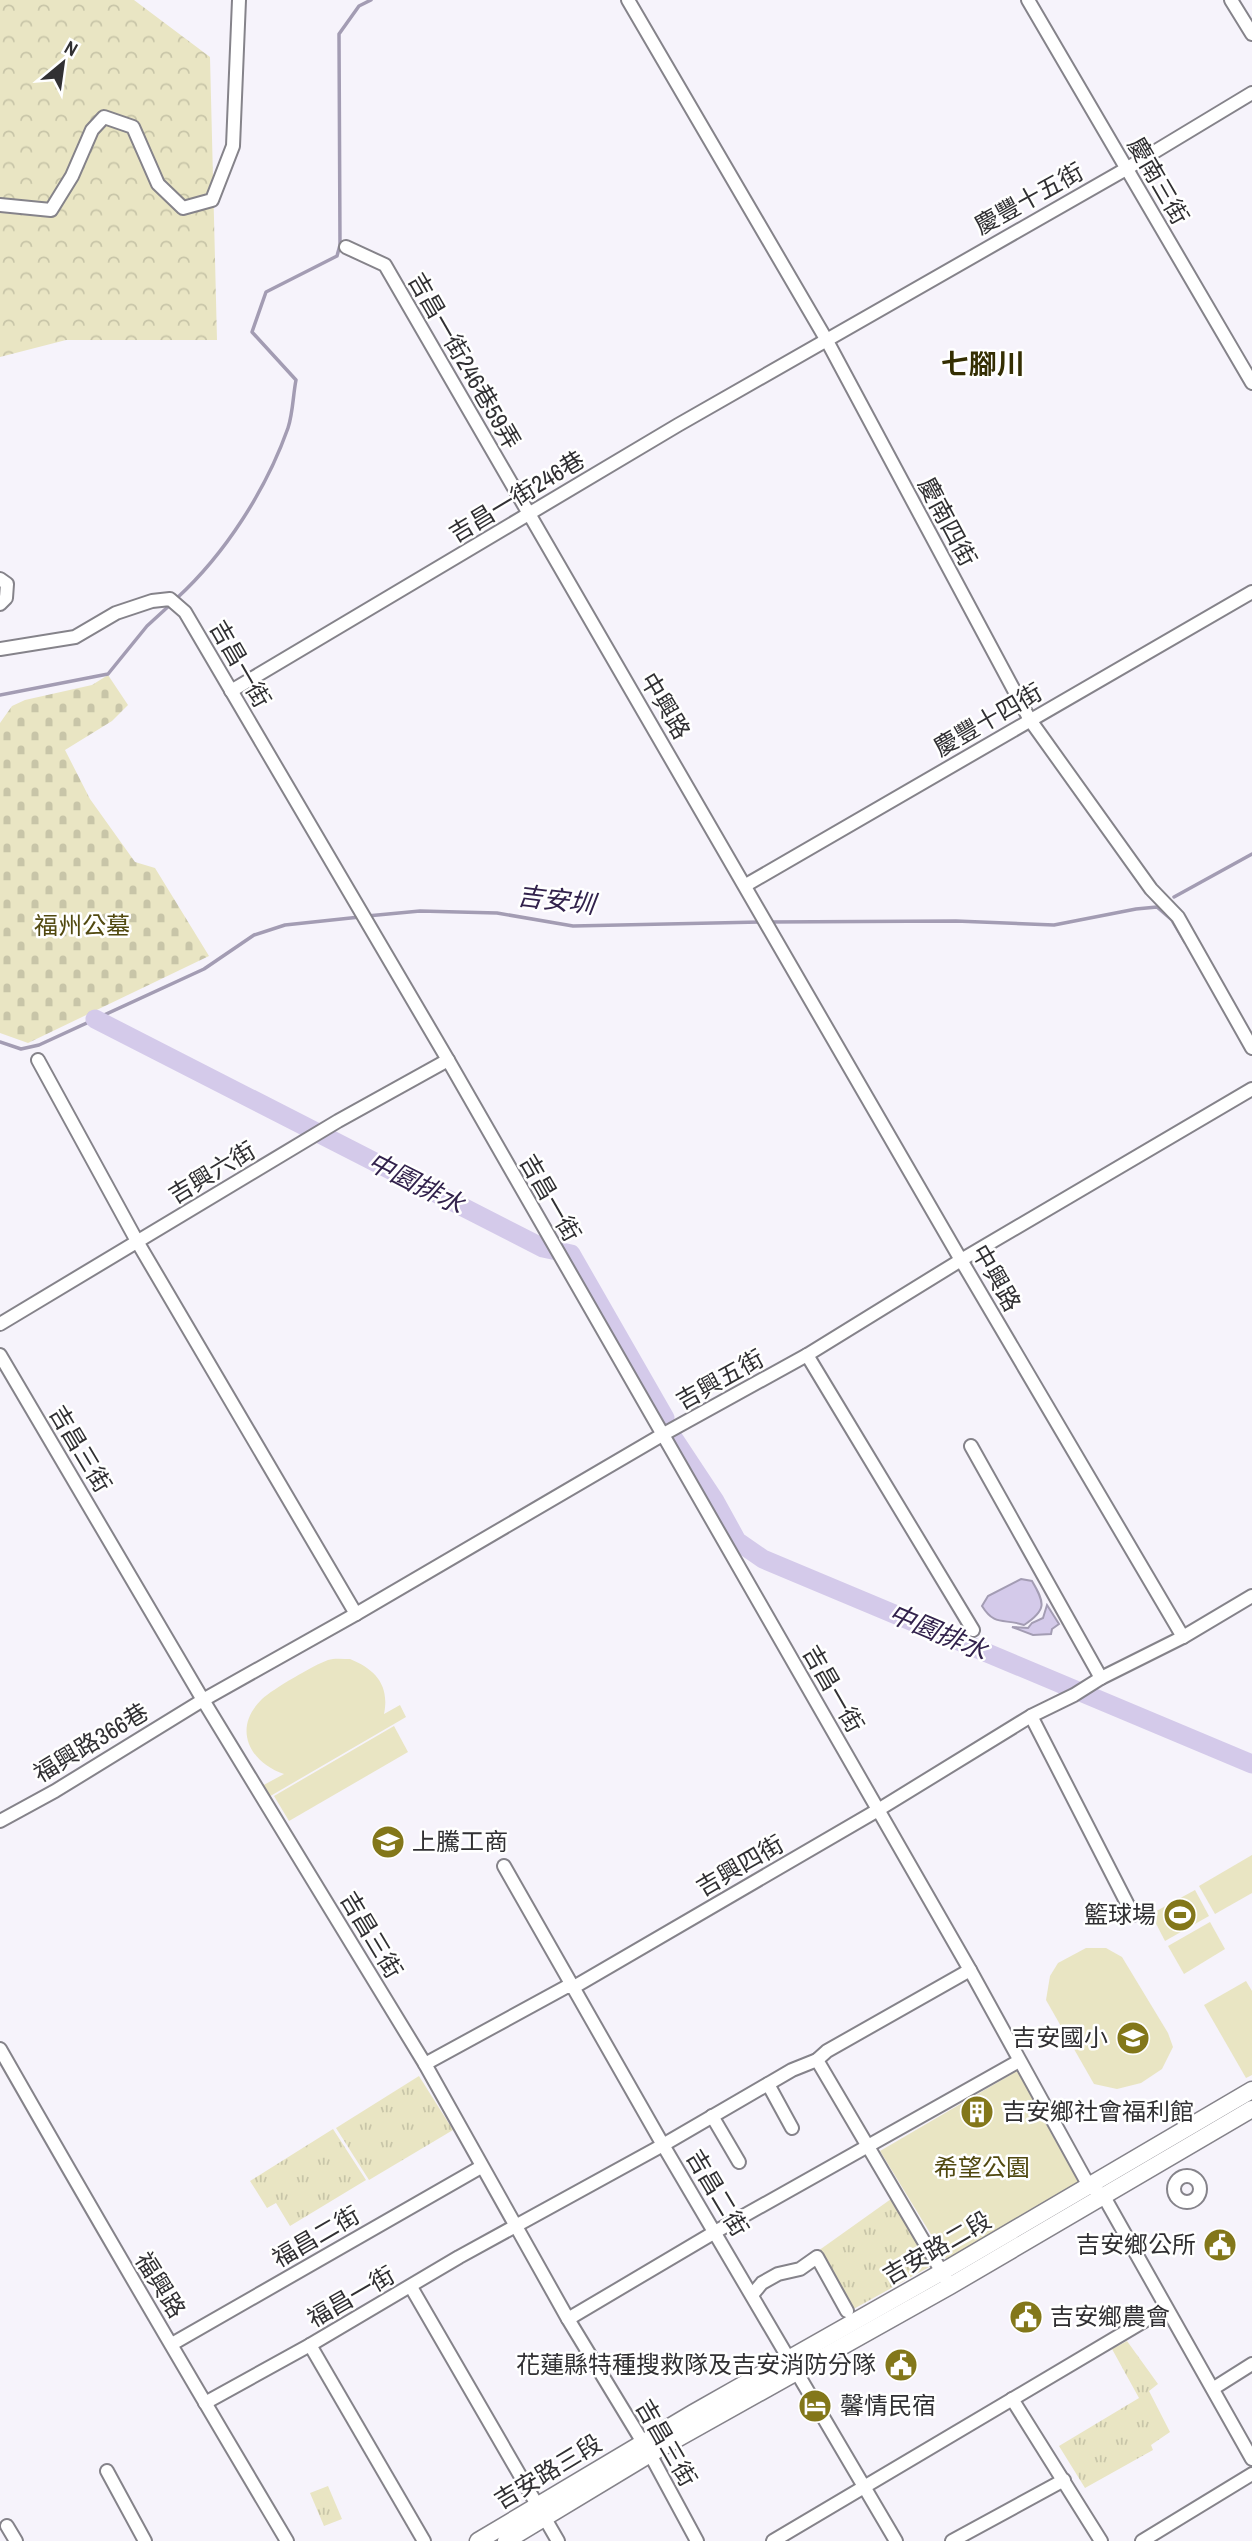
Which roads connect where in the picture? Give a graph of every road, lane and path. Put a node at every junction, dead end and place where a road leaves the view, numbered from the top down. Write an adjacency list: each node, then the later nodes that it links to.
1 (239, 0): 8 (street)
2 (628, 0): 10 (street, 慶南四街)
3 (1028, 0): 7 (street, 慶南三街)
4 (1231, 0): 5 (street)
5 (1252, 34)
6 (1252, 93): 7 (street, 慶豐十五街)
7 (1126, 169): 10 (street, 慶豐十五街); 11 (street, 慶南三街)
8 (0, 205)
9 (346, 247): 12 (street, 吉昌一街246巷59弄)
10 (826, 340): 12 (street, 吉昌一街246巷); 18 (street, 慶南四街)
11 (1252, 383)
12 (528, 515): 17 (street, 吉昌一街246巷); 19 (street, 中興路)
13 (0, 579): 15 (street)
14 (1252, 592): 18 (street, 慶豐十四街)
15 (0, 604)
16 (0, 649): 17 (street, 吉昌一街)
17 (231, 691): 22 (street, 吉昌一街)
18 (1030, 720): 19 (street, 慶豐十四街); 20 (street, 慶南四街)
19 (746, 885): 25 (street, 中興路)
20 (1252, 1048)
21 (38, 1060): 24 (street)
22 (448, 1060): 24 (street, 吉興六街); 29 (street, 吉昌一街)
23 (1252, 1089): 25 (street, 吉興五街)
24 (138, 1242): 26 (street, 吉興六街); 32 (street)
25 (961, 1260): 28 (street, 吉興五街); 34 (street, 中興路)
26 (0, 1324)
27 (0, 1355): 36 (street, 吉昌三街)
28 (807, 1355): 29 (street, 吉興五街); 33 (street)
29 (662, 1436): 32 (street, 吉興五街); 38 (street, 吉昌一街)
30 (971, 1446): 35 (street)
31 (1252, 1596): 34 (street)
32 (356, 1614): 36 (street, 吉興五街)
33 (972, 1630)
34 (1183, 1637): 35 (street)
35 (1104, 1676): 37 (street, 吉興四街)
36 (203, 1700): 39 (street, 福興路366巷); 47 (street, 吉昌三街)
37 (1031, 1716): 38 (street, 吉興四街); 41 (street)
38 (878, 1810): 42 (street, 吉昌一街); 43 (street, 吉興四街)
39 (0, 1821)
40 (505, 1866): 43 (street, 吉昌二街)
41 (1133, 1915)
42 (970, 1970): 45 (street, 福昌一街); 46 (street, 吉昌一街)
43 (574, 1987): 47 (street, 吉興四街); 52 (street, 吉昌二街)
44 (0, 2049): 68 (street, 福興路)
45 (817, 2060): 48 (street, 福昌一街); 53 (street)
46 (1019, 2061): 53 (street); 58 (street, 吉昌一街)
47 (425, 2064): 56 (street, 吉昌三街)
48 (768, 2084): 50 (street, 福昌一街); 51 (street)
49 (1250, 2103): 54 (main road, 吉安路二段)
50 (712, 2116): 52 (street, 福昌一街); 55 (street)
51 (792, 2128)
52 (663, 2144): 60 (street, 福昌一街); 61 (street, 吉昌二街)
53 (868, 2147): 61 (street); 62 (street)
54 (1166, 2150): 57 (street); 58 (main road, 吉安路二段); 59 (main road, 吉安路二段)
55 (739, 2162)
56 (481, 2167): 60 (street, 吉昌三街); 68 (street, 福昌二街)
57 (1184, 2176)
58 (1089, 2186): 59 (street, 吉昌一街); 62 (main road, 吉安路二段)
59 (1103, 2195): 62 (main road, 吉安路二段); 65 (street, 吉昌一街)
60 (517, 2225): 63 (street, 福昌一街); 67 (street, 吉昌三街)
61 (715, 2232): 64 (street, 吉昌二街); 67 (street)
62 (946, 2279): 70 (main road, 吉安路二段); 72 (main road, 吉安路二段)
63 (411, 2287): 69 (street, 福昌一街); 82 (street)
64 (752, 2295): 66 (street); 70 (street, 吉昌二街)
65 (1166, 2308): 73 (street, 吉昌一街); 74 (street)
66 (847, 2311)
67 (568, 2319): 76 (street, 吉昌三街)
68 (172, 2344): 75 (street, 福興路)
69 (310, 2345): 75 (street, 福昌一街); 89 (street)
70 (788, 2358): 72 (street, 吉昌二街); 76 (main road, 吉安路二段)
71 (1252, 2364): 73 (street)
72 (796, 2373): 76 (main road, 吉安路二段); 81 (street, 吉昌二街)
73 (1214, 2388): 77 (street, 吉昌一街)
74 (1012, 2399): 80 (street); 81 (street)
75 (205, 2403): 85 (street, 福興路)
76 (646, 2448): 82 (main road, 吉安路三段); 93 (street, 吉昌三街)
77 (1252, 2459)
78 (107, 2471): 87 (street)
79 (1252, 2474): 98 (street)
80 (1064, 2480): 96 (street); 97 (street)
81 (864, 2488): 84 (street); 95 (street, 吉昌二街)
82 (541, 2511): 90 (main road, 吉安路三段); 91 (main road, 吉安路三段); 92 (street)
83 (7, 2526): 86 (street)
84 (790, 2537): 94 (street)
85 (285, 2538): 88 (street)
86 (16, 2541)
87 (145, 2541)
88 (271, 2541)
89 (424, 2541)
90 (478, 2541)
91 (506, 2541)
92 (558, 2541)
93 (697, 2541)
94 (774, 2541)
95 (896, 2541)
96 (952, 2541)
97 (1101, 2541)
98 (1142, 2541)

